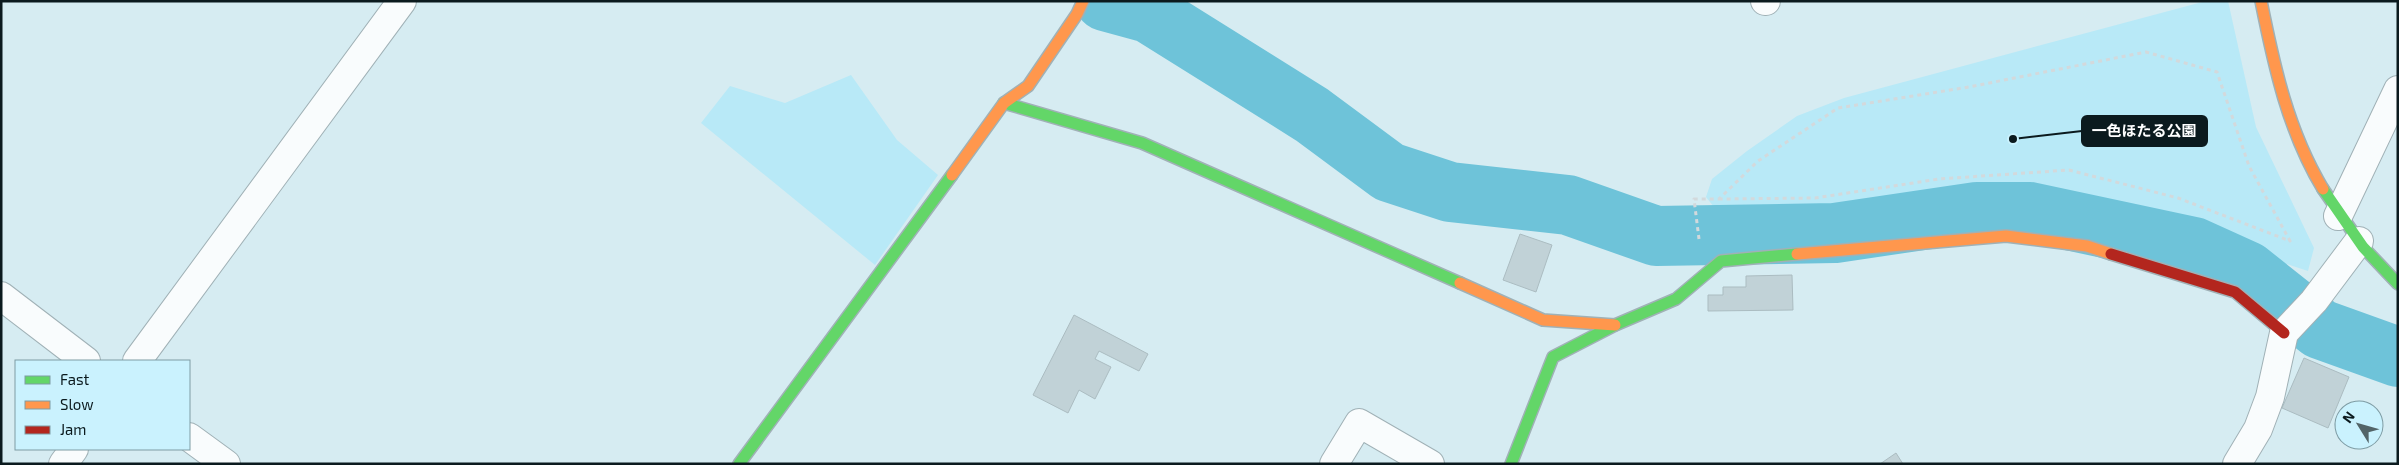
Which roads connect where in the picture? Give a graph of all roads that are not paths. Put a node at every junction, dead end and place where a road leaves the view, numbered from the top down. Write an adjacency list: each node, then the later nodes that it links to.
1 (402, 1): 13 (street)
2 (1083, 1): 5 (street)
3 (2261, 1): 6 (street)
4 (2398, 90): 6 (street)
5 (1004, 103): 10 (street); 18 (street)
6 (2338, 216): 7 (street)
7 (2359, 241): 8 (street); 11 (street)
8 (2398, 284)
9 (1, 296): 12 (street)
10 (1616, 325): 11 (street); 21 (street)
11 (2284, 333): 22 (street)
12 (85, 360)
13 (138, 360)
14 (190, 438): 17 (street)
15 (73, 450): 16 (street)
16 (63, 464)
17 (226, 464)
18 (739, 464)
19 (1334, 464): 20 (street)
20 (1430, 464)
21 (1511, 464)
22 (2237, 464)

